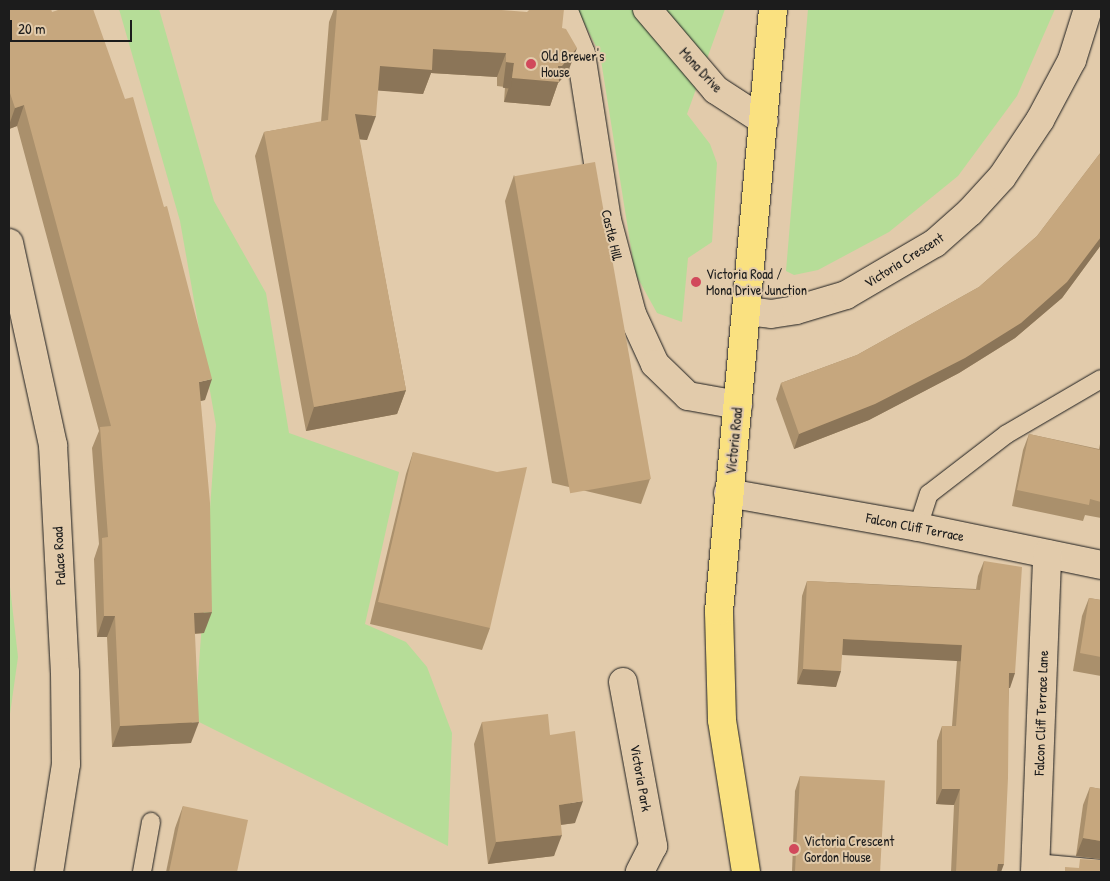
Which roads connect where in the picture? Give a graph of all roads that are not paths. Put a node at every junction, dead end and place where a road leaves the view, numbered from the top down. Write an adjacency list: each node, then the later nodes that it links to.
1 (563, 9): 9 (street, Castle Hill)
2 (647, 9): 5 (street, Mona Drive)
3 (773, 9): 5 (main road, Victoria Road)
4 (1088, 9): 7 (street, Victoria Crescent)
5 (764, 121): 7 (main road, Victoria Road)
6 (9, 243): 18 (street, Palace Road)
7 (747, 311): 9 (main road, Victoria Road)
8 (1101, 379): 11 (lane)
9 (738, 405): 10 (main road, Victoria Road)
10 (728, 493): 11 (street, Falcon Cliff Terrace); 21 (main road, Victoria Road)
11 (918, 527): 12 (street, Falcon Cliff Terrace)
12 (1047, 554): 13 (street, Falcon Cliff Terrace); 16 (street, Falcon Cliff Terrace Lane)
13 (1101, 565)
14 (623, 682): 20 (street, Victoria Park)
15 (151, 822): 19 (lane)
16 (1036, 868): 17 (lane)
17 (1101, 869)
18 (49, 872)
19 (142, 872)
20 (640, 872)
21 (746, 872)

